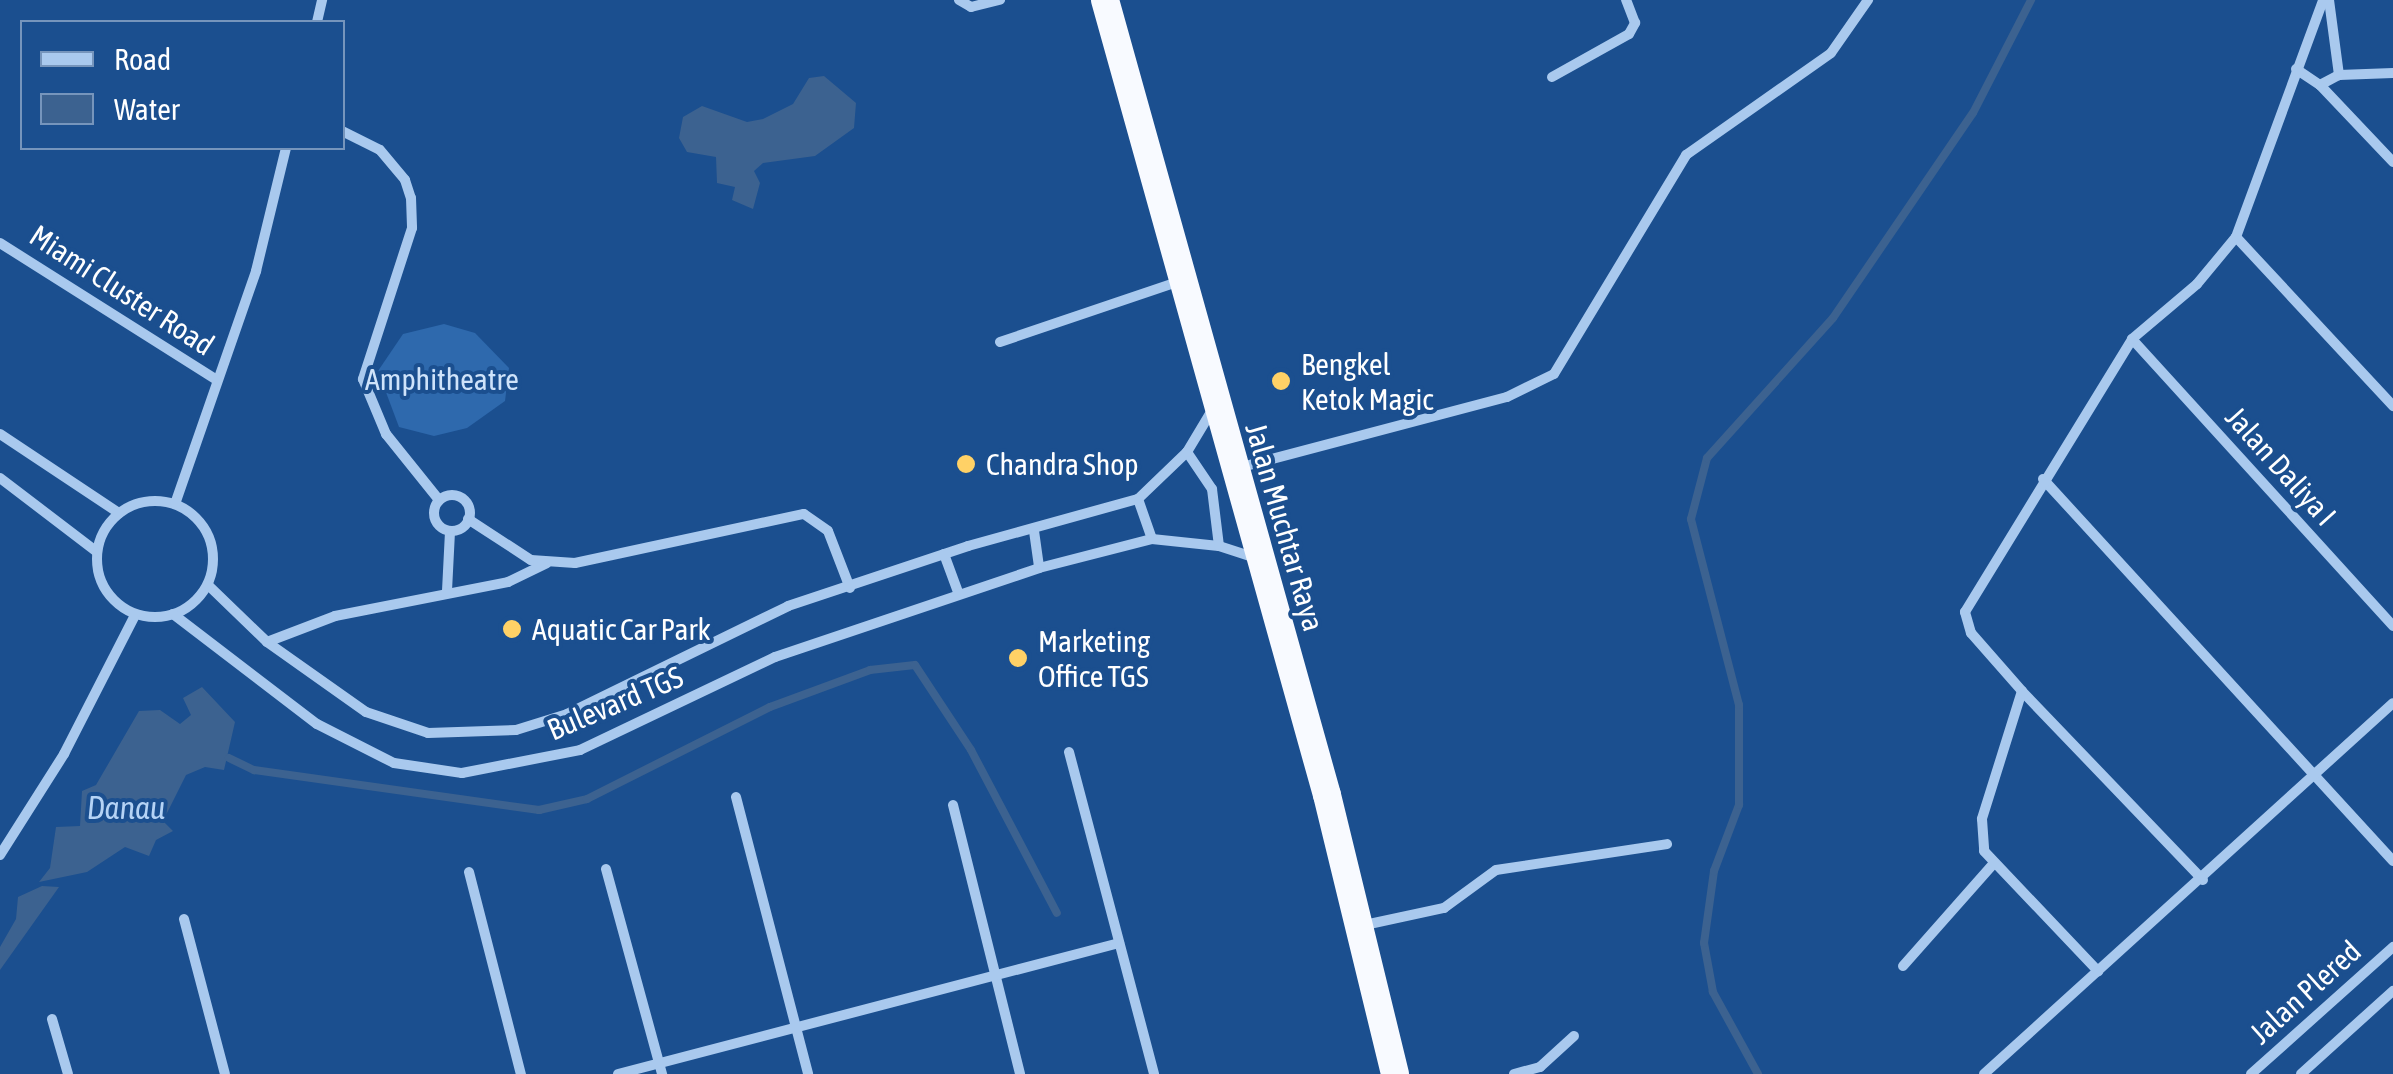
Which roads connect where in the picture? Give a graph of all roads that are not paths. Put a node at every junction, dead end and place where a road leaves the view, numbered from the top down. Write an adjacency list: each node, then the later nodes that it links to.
1 (959, 0): 2 (street)
2 (1000, 0)
3 (1104, 0): 17 (highway, Jalan Muchtar Raya)
4 (1626, 0): 10 (street)
5 (1868, 0): 25 (street)
6 (2326, 0): 7 (street); 9 (street)
7 (2296, 70): 11 (street); 15 (street)
8 (2393, 73): 9 (street)
9 (2338, 75): 11 (street)
10 (1552, 77)
11 (2320, 85): 14 (street)
12 (345, 132): 29 (street)
13 (286, 150): 20 (street)
14 (2393, 162)
15 (2236, 238): 18 (street); 22 (street)
16 (0, 242): 20 (street, Miami Cluster Road)
17 (1184, 280): 19 (street); 21 (highway, Jalan Muchtar Raya)
18 (2132, 339): 27 (street); 48 (street, Jalan Daliya I)
19 (1000, 342)
20 (217, 380): 30 (street)
21 (1216, 402): 24 (street, Bulevard TGS); 25 (highway, Jalan Muchtar Raya)
22 (2393, 406)
23 (0, 434): 31 (street)
24 (1187, 452): 28 (street, Bulevard TGS); 36 (street)
25 (1234, 469): 39 (highway, Jalan Muchtar Raya)
26 (0, 478): 37 (street)
27 (2043, 479): 50 (street); 53 (street)
28 (1138, 499): 34 (street, Bulevard TGS); 35 (street)
29 (439, 500): 32 (street); 33 (street)
30 (175, 504): 31 (street); 42 (street)
31 (118, 513): 37 (street)
32 (468, 518): 33 (street); 40 (street)
33 (450, 530): 44 (street)
34 (1034, 531): 38 (street, Bulevard TGS); 41 (street)
35 (1152, 539): 36 (street, Bulevard TGS); 41 (street, Bulevard TGS)
36 (1219, 546): 39 (street, Bulevard TGS)
37 (97, 552): 46 (street)
38 (944, 554): 43 (street, Bulevard TGS); 45 (street)
39 (1261, 560): 64 (highway, Jalan Muchtar Raya)
40 (547, 563): 43 (street); 44 (street)
41 (1039, 568): 45 (street, Bulevard TGS)
42 (208, 585): 47 (street); 49 (street, Bulevard TGS)
43 (850, 588): 49 (street, Bulevard TGS)
44 (447, 590): 49 (street)
45 (958, 592): 47 (street, Bulevard TGS)
46 (135, 614): 47 (street); 57 (street)
47 (173, 614)
48 (2393, 626)
49 (267, 642)
50 (2022, 692): 59 (street); 62 (street)
51 (2393, 703): 53 (street)
52 (1069, 752): 65 (street)
53 (2314, 775): 58 (street); 62 (street)
54 (736, 797): 72 (street)
55 (952, 805): 69 (street)
56 (1667, 844): 64 (street)
57 (0, 855)
58 (2393, 861)
59 (1994, 863): 67 (street); 68 (street)
60 (606, 868): 74 (street)
61 (469, 872): 77 (street)
62 (2203, 880): 68 (street)
63 (184, 919): 76 (street)
64 (1358, 926): 82 (highway, Jalan Muchtar Raya)
65 (1120, 944): 69 (street); 81 (street)
66 (2393, 947): 85 (street, Jalan Plered)
67 (1903, 966)
68 (2098, 971): 84 (street)
69 (994, 976): 72 (street); 80 (street)
70 (2393, 991): 86 (street)
71 (52, 1019): 75 (street)
72 (796, 1028): 74 (street); 79 (street)
73 (1574, 1036): 83 (street)
74 (660, 1069): 78 (street)
75 (68, 1074)
76 (225, 1074)
77 (522, 1074)
78 (618, 1074)
79 (808, 1074)
80 (1020, 1074)
81 (1154, 1074)
82 (1395, 1074)
83 (1514, 1074)
84 (1984, 1074)
85 (2251, 1074)
86 (2300, 1074)

